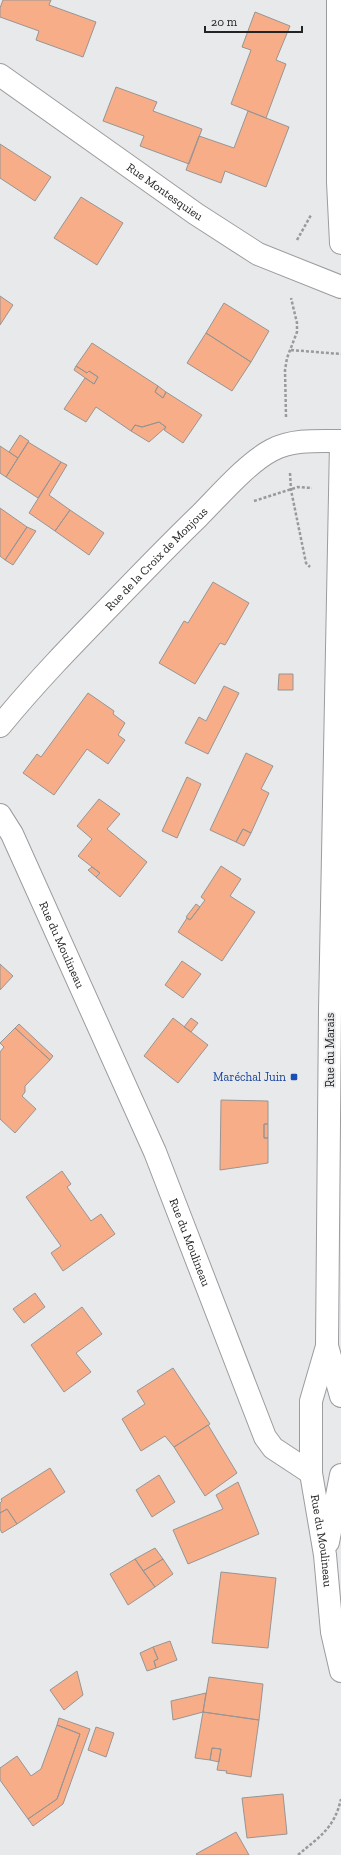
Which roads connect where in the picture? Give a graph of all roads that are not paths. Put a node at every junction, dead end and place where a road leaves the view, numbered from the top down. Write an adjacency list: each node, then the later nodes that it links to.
1 (338, 0): 3 (main road)
2 (0, 75): 4 (main road, Rue Montesquieu)
3 (341, 242)
4 (341, 287)
5 (341, 442): 6 (main road, Rue de la Croix de Monjous); 8 (main road, Rue du Marais)
6 (0, 726)
7 (0, 815): 10 (main road, Rue du Moulineau)
8 (327, 1346): 9 (main road, Rue du Marais); 10 (main road, Rue du Marais)
9 (341, 1396)
10 (311, 1473): 12 (main road, Rue du Moulineau)
11 (341, 1475): 12 (main road)
12 (325, 1555): 13 (main road, Rue du Moulineau)
13 (341, 1671)

